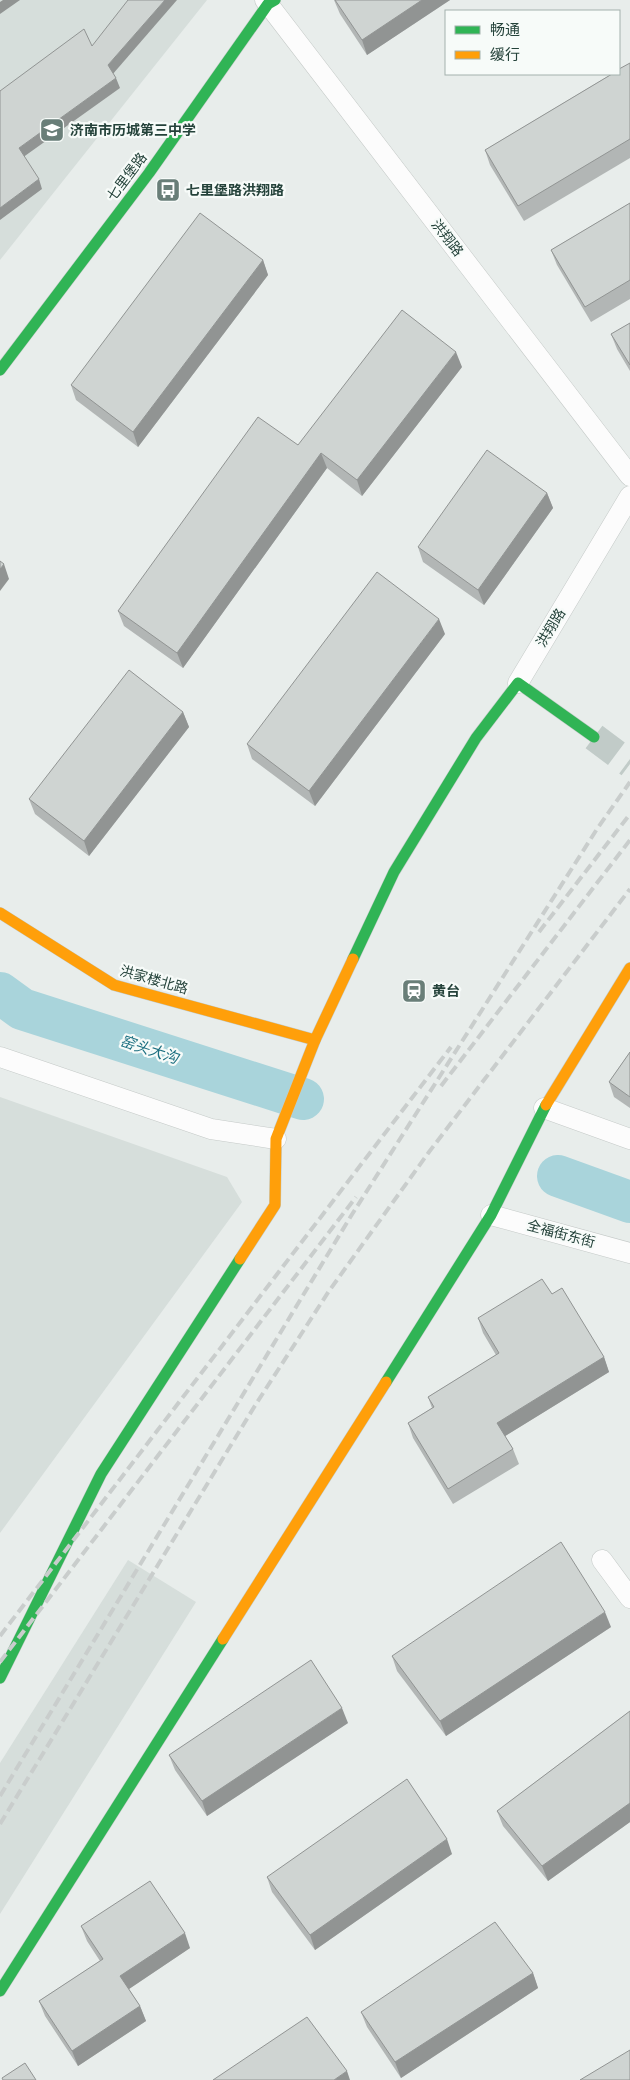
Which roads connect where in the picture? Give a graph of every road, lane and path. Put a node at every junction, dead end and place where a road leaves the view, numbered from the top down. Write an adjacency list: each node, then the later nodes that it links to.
1 (269, 1): 2 (street, 七里堡路); 3 (street, 洪翔路)
2 (0, 370)
3 (630, 476)
4 (630, 496): 5 (street, 洪翔路)
5 (518, 683): 6 (street); 9 (street)
6 (594, 737)
7 (0, 913): 9 (street, 洪家楼北路)
8 (630, 968): 11 (street)
9 (315, 1040): 12 (street)
10 (0, 1057): 12 (street)
11 (544, 1108): 13 (street); 14 (street)
12 (276, 1139): 18 (street)
13 (630, 1139)
14 (491, 1215): 15 (street, 全福街东街); 19 (street)
15 (630, 1253)
16 (602, 1560): 17 (street)
17 (630, 1598)
18 (0, 1678)
19 (0, 1991)

